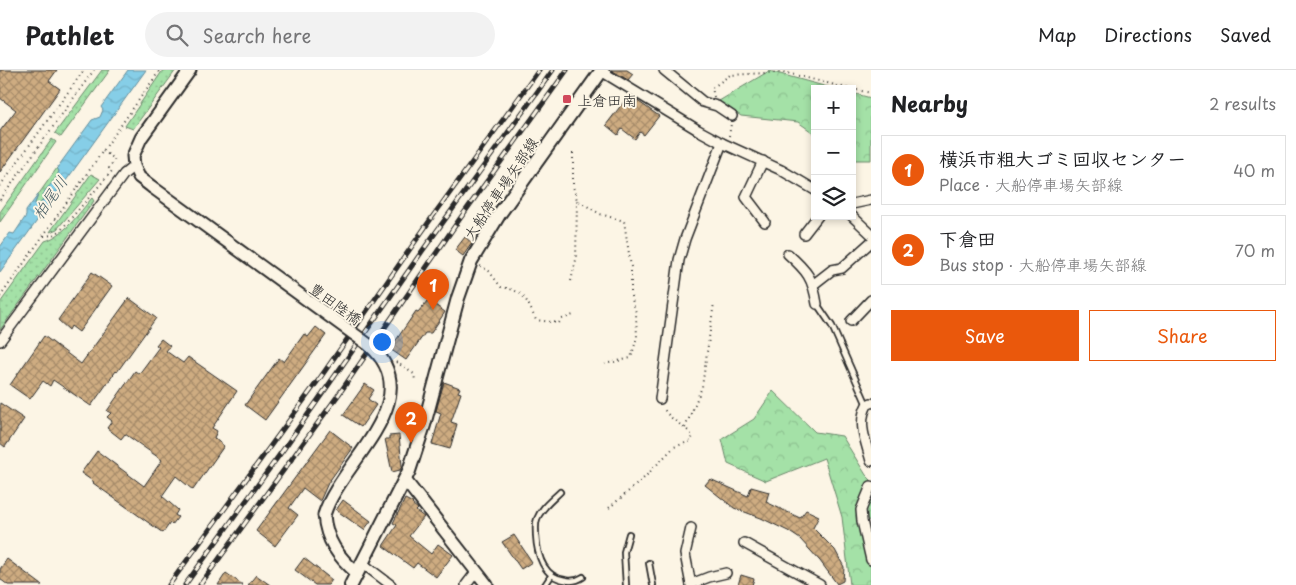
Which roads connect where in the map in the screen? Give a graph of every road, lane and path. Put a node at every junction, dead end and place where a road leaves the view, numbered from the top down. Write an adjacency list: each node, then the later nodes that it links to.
1 (84, 70): 19 (path)
2 (94, 70): 21 (path)
3 (160, 70): 13 (path)
4 (190, 70): 16 (street)
5 (664, 70): 10 (street)
6 (601, 71): 12 (street); 33 (main road, 大船停車場矢部線)
7 (836, 85): 10 (path)
8 (856, 90): 9 (path)
9 (871, 93)
10 (717, 106): 11 (street)
11 (732, 116): 12 (path)
12 (725, 144): 15 (street); 46 (street)
13 (103, 152): 17 (path); 30 (path)
14 (573, 153): 22 (path)
15 (763, 162): 20 (street); 27 (street)
16 (134, 166): 42 (street); 59 (street, 豊田陸橋, bridge)
17 (112, 171): 18 (path); 30 (path)
18 (117, 172)
19 (0, 186)
20 (811, 188)
21 (0, 200)
22 (577, 200): 34 (path); 44 (path)
23 (871, 200): 24 (street)
24 (856, 203)
25 (815, 220): 28 (street)
26 (856, 220): 29 (street)
27 (764, 222)
28 (804, 234)
29 (871, 234)
30 (44, 236): 36 (path)
31 (871, 242): 35 (street)
32 (788, 254): 35 (street)
33 (471, 261): 40 (path); 50 (main road, 大船停車場矢部線)
34 (571, 281)
35 (814, 284): 39 (street)
36 (0, 297)
37 (871, 300): 41 (street)
38 (714, 303): 48 (path)
39 (817, 304): 47 (lane)
40 (576, 314)
41 (851, 321)
42 (0, 341)
43 (393, 361): 45 (path)
44 (605, 364)
45 (415, 380)
46 (660, 399): 48 (path)
47 (869, 404): 49 (street)
48 (685, 428): 53 (path)
49 (871, 461)
50 (405, 480): 59 (main road, 大船停車場矢部線); 60 (street)
51 (871, 486): 57 (street)
52 (560, 492): 62 (lane)
53 (609, 508)
54 (691, 528): 71 (street)
55 (629, 534): 69 (lane)
56 (744, 543): 72 (street)
57 (871, 560)
58 (649, 563): 70 (lane)
59 (360, 568): 64 (main road, 大船停車場矢部線); 65 (street)
60 (476, 572): 66 (street); 67 (street)
61 (726, 573): 71 (street)
62 (551, 576): 63 (lane); 68 (lane)
63 (583, 577)
64 (351, 585)
65 (391, 585)
66 (466, 585)
67 (487, 585)
68 (545, 585)
69 (626, 585)
70 (653, 585)
71 (691, 585)
72 (820, 585)

